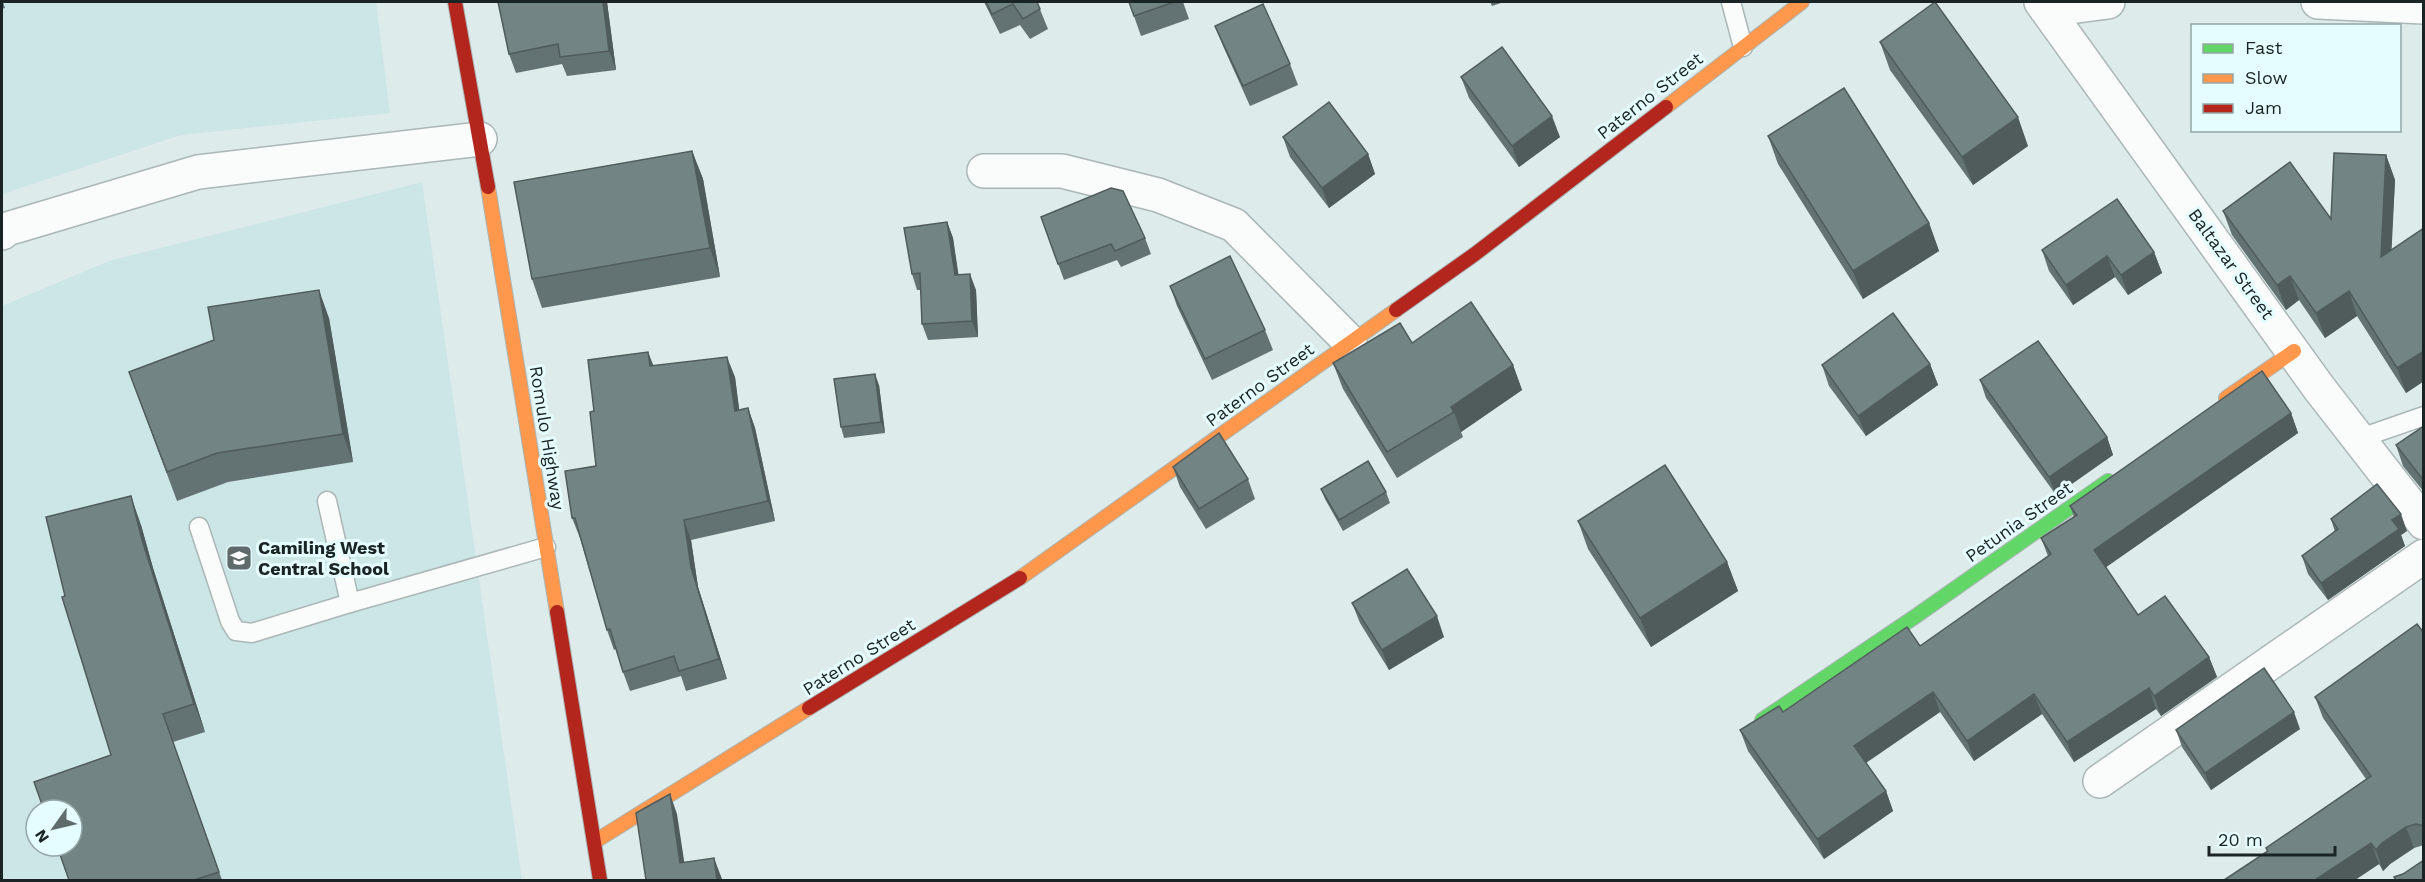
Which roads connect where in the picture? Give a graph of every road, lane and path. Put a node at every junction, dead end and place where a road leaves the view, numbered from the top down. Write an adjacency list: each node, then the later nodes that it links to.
1 (455, 2): 9 (main road, Romulo Highway)
2 (1731, 2): 8 (lane)
3 (1802, 2): 8 (main road, Paterno Street)
4 (2108, 2): 6 (street)
5 (2318, 2): 7 (street)
6 (2044, 6): 13 (street, Baltazar Street)
7 (2424, 7)
8 (1743, 48): 12 (main road, Paterno Street)
9 (480, 139): 11 (street); 21 (main road, Romulo Highway)
10 (984, 171): 12 (street)
11 (2, 233)
12 (1350, 342): 26 (main road, Paterno Street)
13 (2294, 351): 14 (main road); 16 (street, Baltazar Street)
14 (2216, 405)
15 (2424, 416): 16 (lane)
16 (2358, 439): 19 (street, Baltazar Street)
17 (2120, 473): 24 (main road, Petunia Street)
18 (327, 501): 23 (lane)
19 (2424, 523)
20 (199, 527): 23 (lane)
21 (546, 547): 23 (lane); 26 (main road, Romulo Highway)
22 (2424, 556): 25 (street)
23 (350, 603)
24 (1762, 720)
25 (2100, 781)
26 (594, 842): 27 (main road, Romulo Highway)
27 (600, 880)

